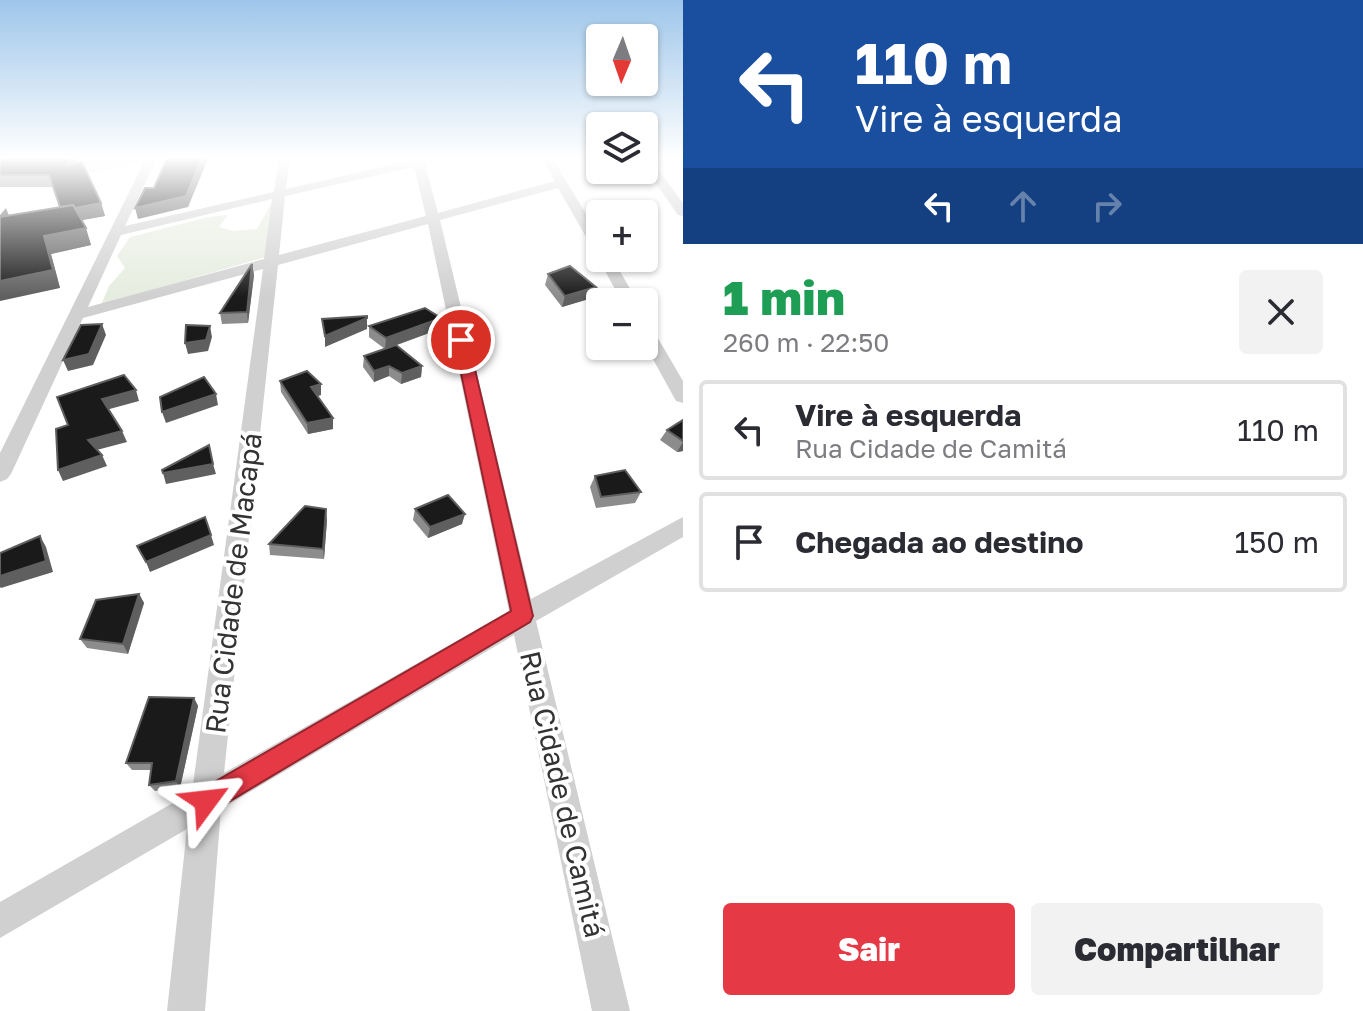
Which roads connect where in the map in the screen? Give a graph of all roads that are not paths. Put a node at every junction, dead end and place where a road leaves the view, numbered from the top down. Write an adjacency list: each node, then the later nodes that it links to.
1 (129, 203): 9 (street)
2 (239, 203): 9 (street)
3 (278, 203): 10 (street, Rua Cidade de Macapá)
4 (429, 203): 7 (street, Rua Cidade de Camitá)
5 (486, 203): 7 (street)
6 (574, 203): 8 (street)
7 (433, 217): 10 (street); 16 (street, Rua Cidade de Camitá)
8 (586, 224)
9 (115, 232): 11 (street)
10 (273, 260): 11 (street); 17 (street, Rua Cidade de Macapá)
11 (79, 314): 14 (street)
12 (658, 353): 13 (street)
13 (683, 397)
14 (0, 474)
15 (683, 526): 16 (street)
16 (523, 616): 17 (street); 20 (street, Rua Cidade de Camitá)
17 (206, 801): 18 (street); 19 (street, Rua Cidade de Macapá)
18 (0, 921)
19 (186, 1011)
20 (611, 1011)

